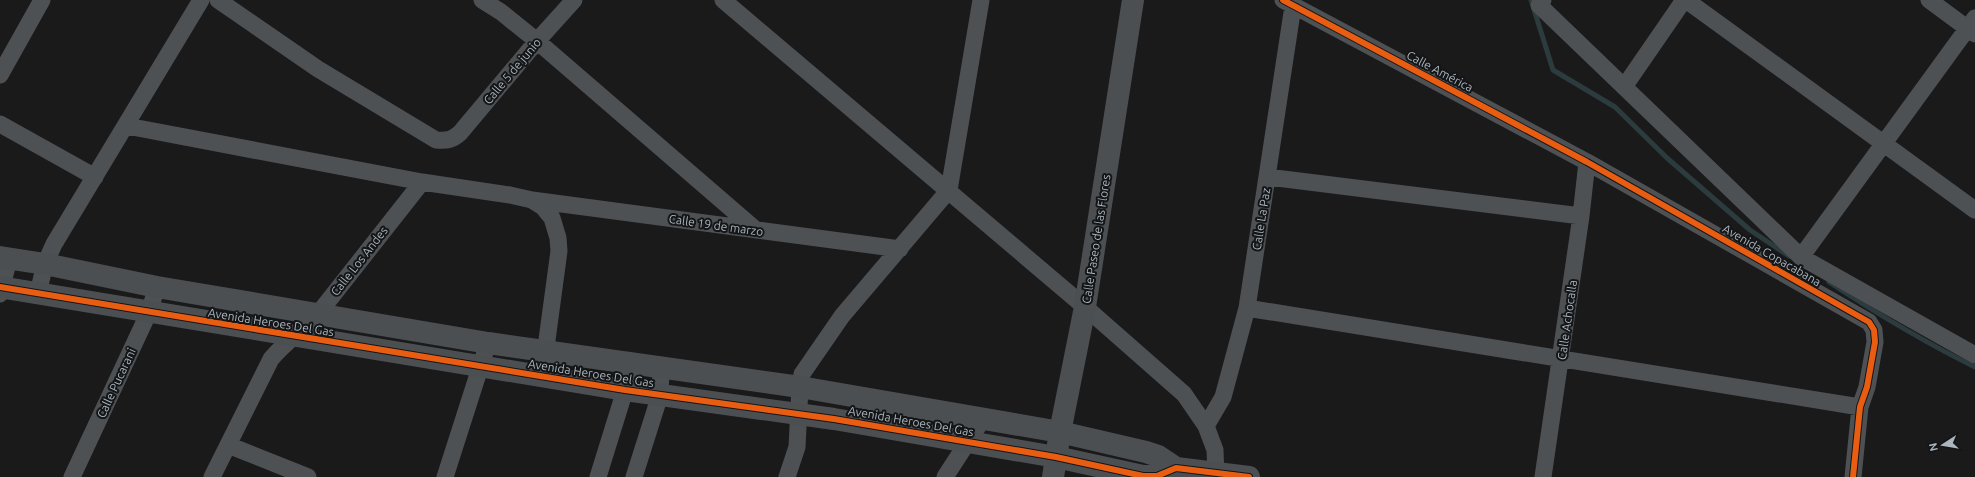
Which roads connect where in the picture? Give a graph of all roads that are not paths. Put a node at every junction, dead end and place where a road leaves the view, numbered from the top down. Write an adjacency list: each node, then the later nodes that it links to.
1 (42, 0): 15 (street)
2 (201, 0): 18 (street)
3 (218, 0): 14 (street, Calle 5 de junio)
4 (482, 0): 14 (street)
5 (574, 0): 14 (street, Calle 5 de junio)
6 (723, 0): 24 (street)
7 (981, 0): 24 (street)
8 (1133, 0): 36 (street, Calle Paseo de las Flores)
9 (1543, 0): 16 (street)
10 (1685, 0): 16 (street); 19 (street)
11 (1929, 0): 13 (street)
12 (1288, 3): 20 (street, Calle América); 22 (street, Calle La Paz)
13 (1972, 27): 19 (street)
14 (537, 40): 28 (street)
15 (0, 75)
16 (1624, 87): 30 (street)
17 (0, 124): 21 (street)
18 (126, 126): 21 (street); 23 (street, Calle 19 de marzo)
19 (1885, 144): 26 (street); 30 (street)
20 (1587, 162): 27 (street, Calle Achocalla); 52 (street, Avenida Copacabana)
21 (95, 177): 32 (street)
22 (1268, 177): 27 (street); 37 (street, Calle La Paz)
23 (422, 182): 25 (street, Calle 19 de marzo); 39 (street, Calle Los Andes)
24 (949, 190): 29 (street); 36 (street)
25 (532, 200): 28 (street, Calle 19 de marzo); 42 (street)
26 (1975, 210)
27 (1582, 216): 44 (street, Calle Achocalla)
28 (756, 230): 29 (street, Calle 19 de marzo)
29 (900, 249): 49 (street)
30 (1801, 257): 43 (street)
31 (4, 258): 32 (street, Avenida Heroes Del Gas); 34 (street)
32 (45, 264): 33 (street, Avenida Heroes Del Gas); 35 (street)
33 (157, 287): 38 (street, Calle Pucarani); 39 (street, Avenida Heroes Del Gas)
34 (1, 290): 35 (street, Avenida Heroes Del Gas)
35 (38, 293): 38 (street, Avenida Heroes Del Gas)
36 (1085, 307): 55 (street); 56 (street, Calle Paseo de las Flores)
37 (1247, 308): 44 (street); 55 (street, Calle La Paz)
38 (149, 312): 40 (street, Avenida Heroes Del Gas); 62 (street, Calle Pucarani)
39 (318, 314): 40 (street, Calle Los Andes); 41 (street, Avenida Heroes Del Gas)
40 (293, 337): 46 (street, Avenida Heroes Del Gas); 58 (street, Calle Los Andes)
41 (488, 343): 42 (street, Avenida Heroes Del Gas); 46 (street)
42 (546, 352): 45 (street, Avenida Heroes Del Gas); 48 (street)
43 (1975, 355)
44 (1561, 359): 52 (street); 71 (street, Calle Achocalla)
45 (630, 364): 47 (street, Avenida Heroes Del Gas); 50 (street)
46 (481, 367): 48 (street, Avenida Heroes Del Gas); 65 (street)
47 (661, 368): 49 (street, Avenida Heroes Del Gas); 51 (street)
48 (542, 377): 50 (street, Avenida Heroes Del Gas)
49 (800, 387): 53 (street); 54 (street, Avenida Heroes Del Gas)
50 (625, 390): 51 (street, Avenida Heroes Del Gas); 66 (street)
51 (660, 395): 53 (street, Avenida Heroes Del Gas); 67 (street)
52 (1860, 407): 72 (street, Avenida Copacabana)
53 (798, 414): 57 (street, Avenida Heroes Del Gas); 68 (street)
54 (982, 420): 56 (street, Avenida Heroes Del Gas); 57 (street)
55 (1206, 426): 61 (street)
56 (1060, 432): 59 (street, Calle Paseo de las Flores); 60 (street, Avenida Heroes Del Gas)
57 (969, 442): 59 (street, Avenida Heroes Del Gas); 69 (street)
58 (228, 445): 63 (street, Calle Los Andes); 64 (street)
59 (1055, 467): 60 (street, Avenida Heroes Del Gas)
60 (1176, 468): 61 (street)
61 (1216, 474): 70 (street)
62 (72, 477)
63 (212, 477)
64 (308, 477)
65 (446, 477)
66 (598, 477)
67 (634, 477)
68 (787, 477)
69 (945, 477)
70 (1249, 477)
71 (1543, 477)
72 (1853, 477)

